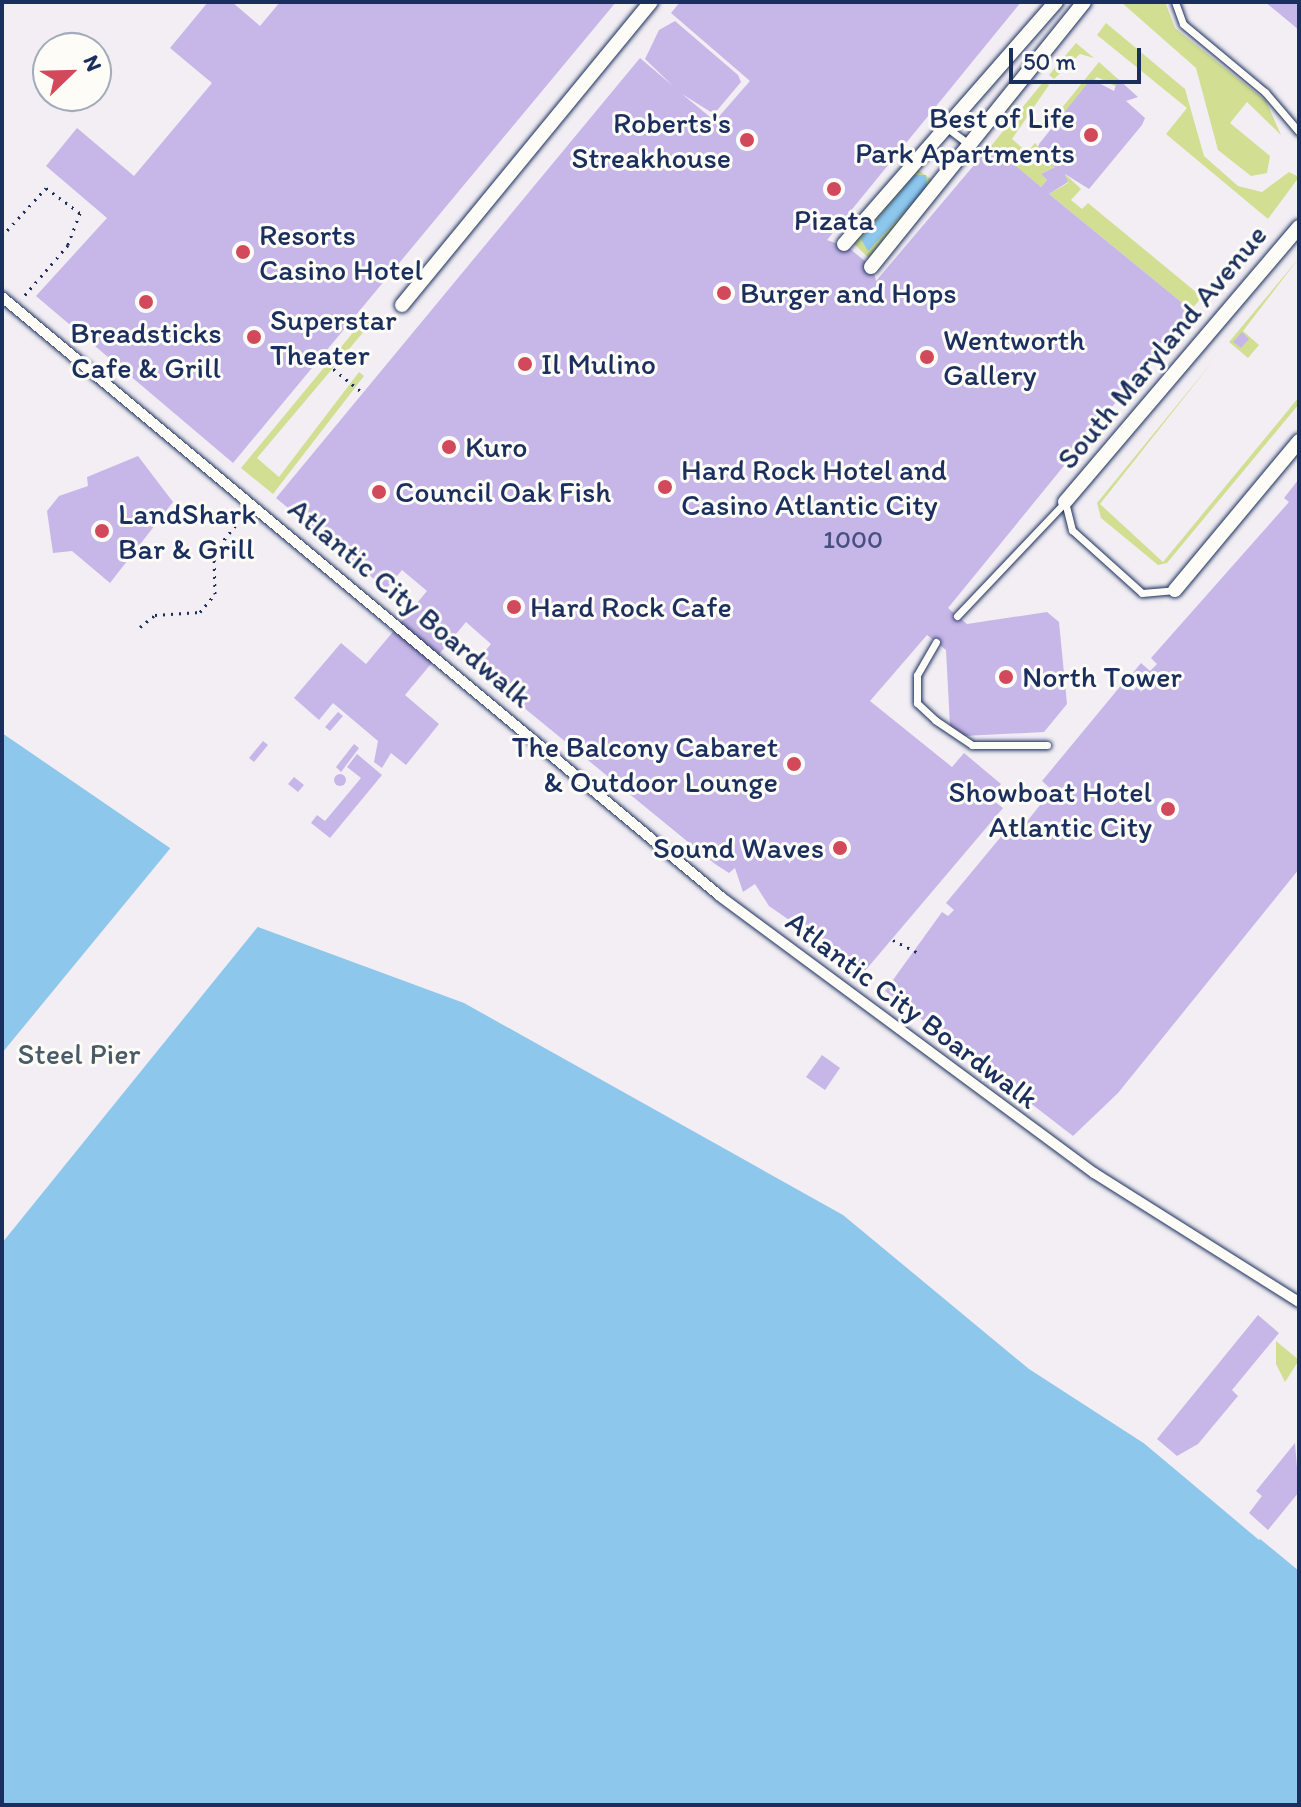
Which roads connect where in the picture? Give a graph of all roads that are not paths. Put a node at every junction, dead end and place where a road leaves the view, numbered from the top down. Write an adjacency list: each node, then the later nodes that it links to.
1 (651, 2): 12 (street)
2 (1056, 2): 5 (street)
3 (1084, 2): 7 (street)
4 (1175, 2): 6 (lane)
5 (945, 126): 7 (lane); 9 (street)
6 (1299, 132)
7 (971, 146): 10 (street)
8 (1299, 227): 14 (street, South Maryland Avenue)
9 (844, 244)
10 (871, 267)
11 (2, 297): 19 (street, Atlantic City Boardwalk)
12 (402, 305)
13 (1299, 441): 15 (street)
14 (1065, 502): 15 (lane); 16 (lane)
15 (1175, 590)
16 (957, 616)
17 (936, 642): 18 (lane)
18 (1047, 745)
19 (1299, 1302)

